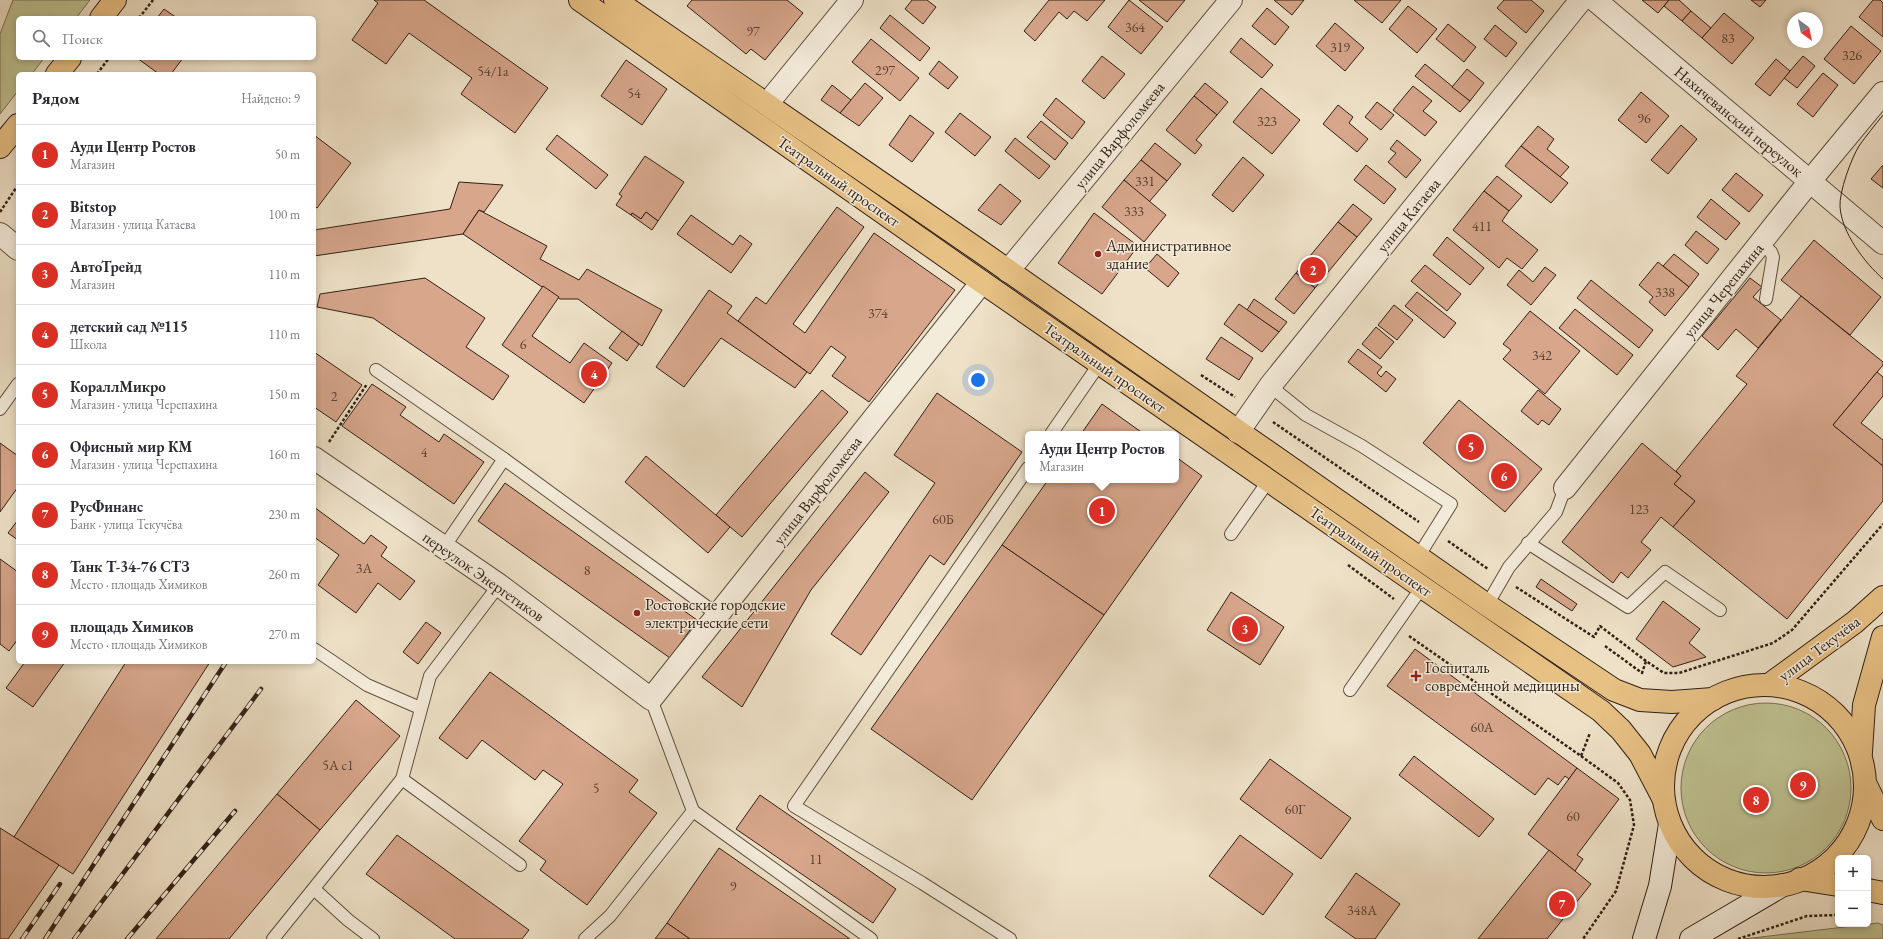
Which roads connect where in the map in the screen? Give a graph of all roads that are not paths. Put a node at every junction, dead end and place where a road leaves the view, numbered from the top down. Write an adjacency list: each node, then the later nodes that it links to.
1 (115, 0): 8 (main road)
2 (580, 0): 21 (main road, Театральный проспект)
3 (615, 0): 12 (main road, Театральный проспект)
4 (852, 0): 12 (street)
5 (1231, 0): 20 (street, улица Варфоломеева)
6 (1581, 0): 25 (street, улица Катаева)
7 (1595, 0): 15 (street, Нахичеванский переулок)
8 (103, 16)
9 (68, 60): 10 (main road)
10 (59, 72)
11 (1883, 93): 15 (street, улица Черепахина)
12 (767, 104): 20 (main road, Театральный проспект)
13 (16, 127): 14 (main road)
14 (0, 147)
15 (1810, 181): 17 (street, улица Черепахина); 18 (street, Нахичеванский переулок)
16 (0, 234): 19 (street)
17 (1760, 243): 22 (lane); 34 (street, улица Черепахина)
18 (1883, 243)
19 (16, 246)
20 (1008, 271): 29 (main road, Театральный проспект)
21 (982, 282): 23 (main road, Театральный проспект); 44 (street, улица Варфоломеева)
22 (1766, 299)
23 (1100, 364): 28 (lane); 33 (main road, Театральный проспект)
24 (376, 370): 31 (lane)
25 (1270, 386): 29 (street, улица Катаева); 38 (lane)
26 (16, 387): 27 (lane)
27 (0, 409)
28 (1053, 431)
29 (1238, 432): 38 (main road, Театральный проспект)
30 (316, 459): 37 (street, переулок Энергетиков)
31 (504, 460): 37 (lane); 44 (lane)
32 (1025, 472): 69 (lane)
33 (1269, 480): 35 (lane); 40 (main road, Театральный проспект)
34 (1565, 488): 36 (lane)
35 (1231, 534)
36 (1528, 543): 42 (lane); 43 (lane)
37 (444, 547): 39 (street, переулок Энергетиков)
38 (1418, 557): 42 (main road, Театральный проспект)
39 (499, 585): 49 (street, переулок Энергетиков); 51 (lane)
40 (1422, 587): 48 (lane); 55 (main road, Театральный проспект)
41 (1883, 597): 47 (main road, улица Текучёва)
42 (1486, 605): 50 (main road, Театральный проспект)
43 (1720, 610)
44 (718, 615): 49 (street, улица Варфоломеева)
45 (1883, 637): 52 (main road, улица Текучёва)
46 (316, 650): 51 (lane)
47 (1773, 682): 50 (main road); 52 (main road)
48 (1350, 690)
49 (651, 699): 56 (lane)
50 (1713, 699): 55 (main road)
51 (420, 708): 53 (lane)
52 (1861, 756): 54 (main road)
53 (402, 779): 59 (lane); 62 (lane)
54 (1866, 783): 57 (main road); 60 (main road)
55 (1663, 798): 58 (main road)
56 (693, 811): 67 (lane); 68 (lane)
57 (1883, 819)
58 (1670, 824): 60 (main road); 70 (street)
59 (520, 865)
60 (1792, 882): 61 (main road); 71 (street)
61 (1835, 885)
62 (314, 889): 65 (lane); 66 (lane)
63 (1871, 891): 64 (main road)
64 (1883, 893)
65 (273, 939)
66 (373, 939)
67 (585, 939)
68 (871, 939)
69 (1010, 939)
70 (1644, 939)
71 (1691, 939)

